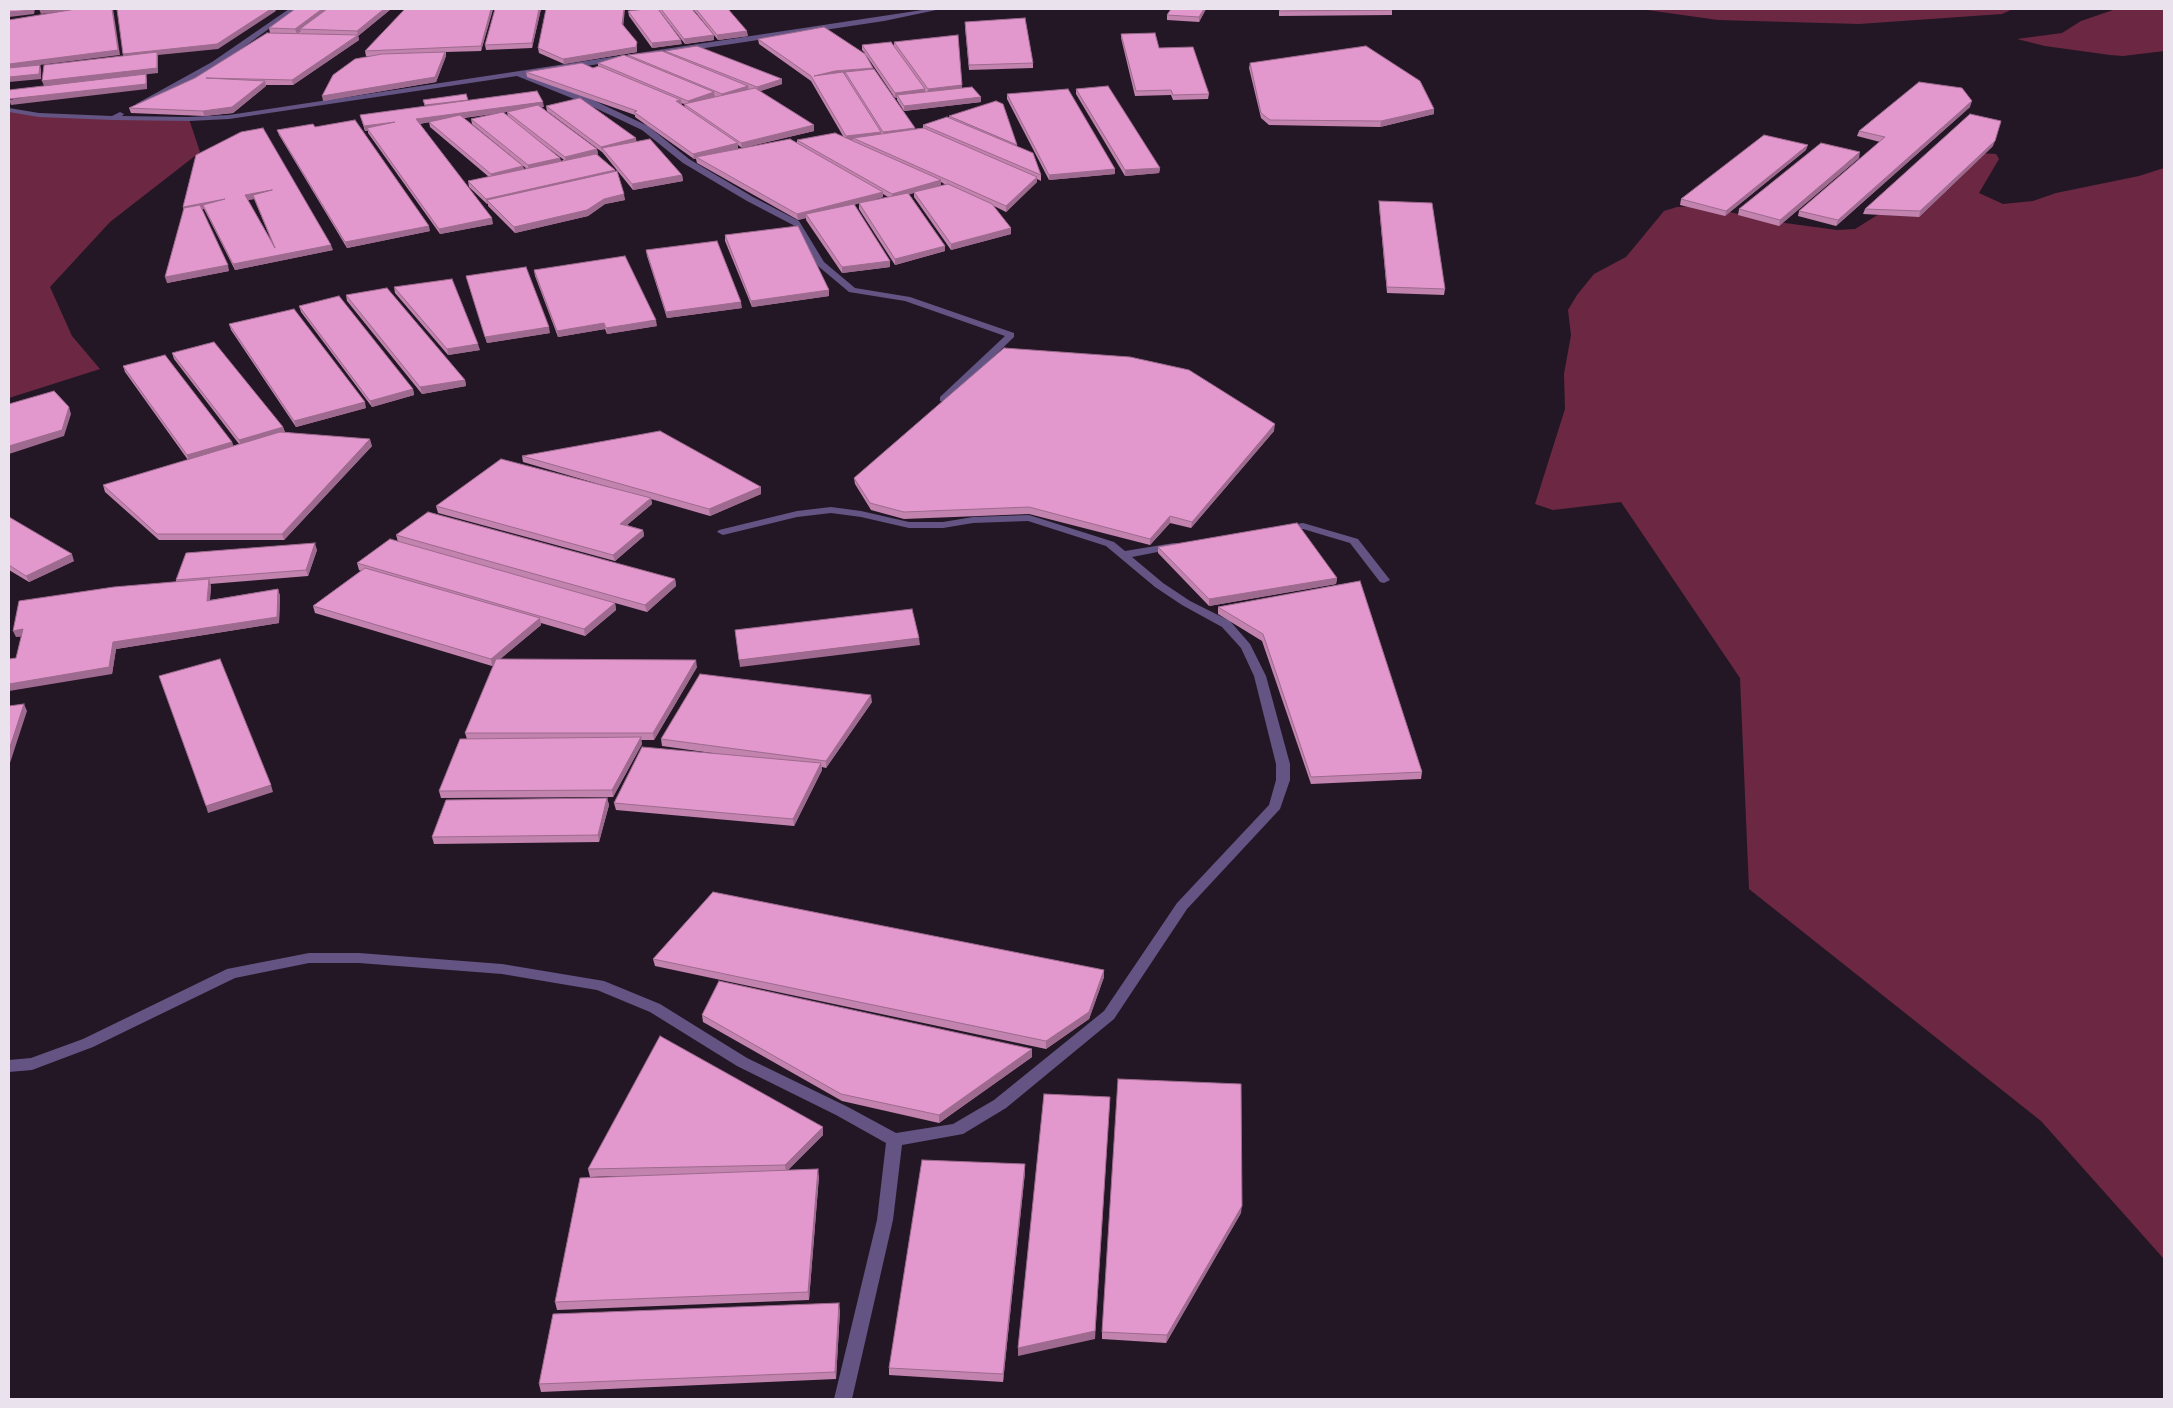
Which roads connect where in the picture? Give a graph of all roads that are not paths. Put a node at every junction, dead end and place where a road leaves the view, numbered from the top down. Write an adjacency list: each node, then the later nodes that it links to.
1 (293, 9): 5 (street)
2 (938, 9): 3 (street)
3 (516, 74): 5 (street); 6 (street)
4 (9, 110): 5 (street)
5 (114, 118)
6 (944, 398)
7 (1276, 530): 11 (street)
8 (723, 532): 10 (street)
9 (1181, 544): 10 (street)
10 (1122, 555): 13 (street)
11 (1384, 580)
12 (9, 1066): 13 (street)
13 (894, 1140): 14 (street)
14 (843, 1399)

